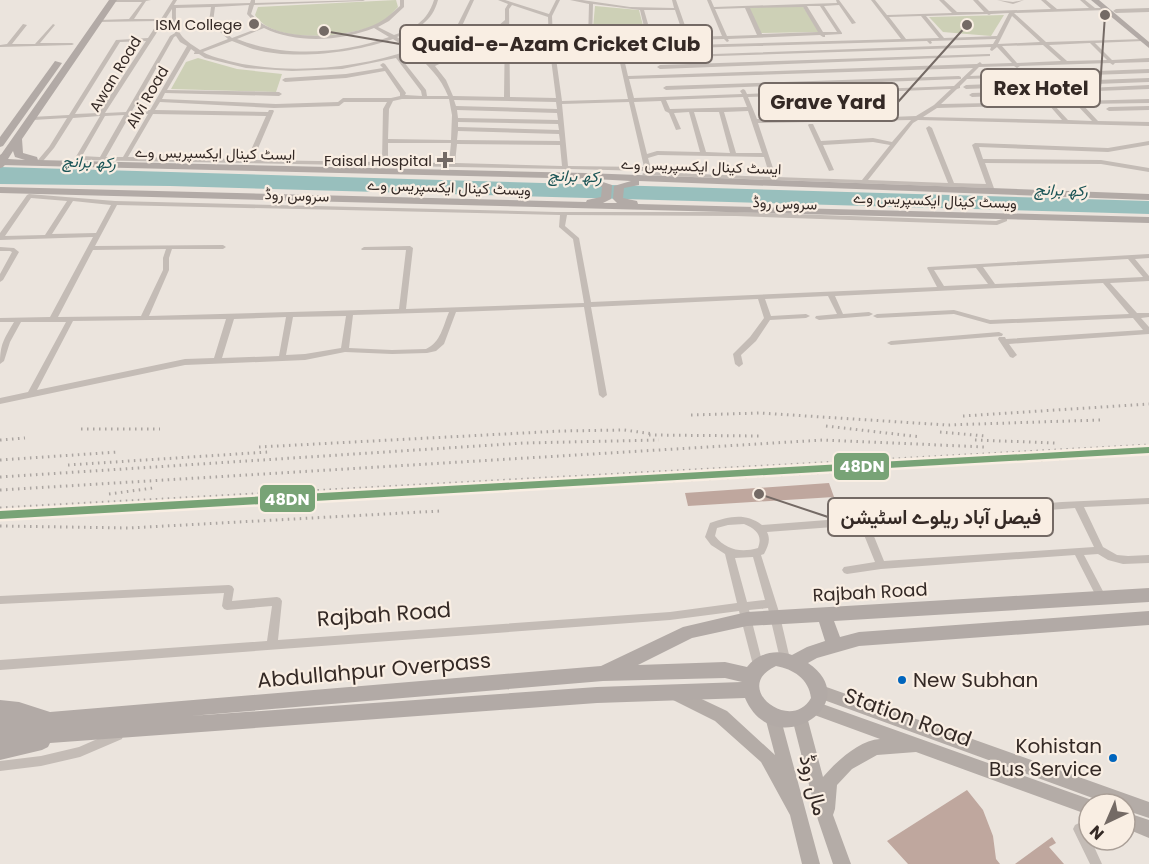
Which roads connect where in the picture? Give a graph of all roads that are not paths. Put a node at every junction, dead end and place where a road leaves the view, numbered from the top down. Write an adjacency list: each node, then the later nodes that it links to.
1 (110, 0): 2 (street); 46 (main road); 72 (main road)
2 (146, 0): 47 (street)
3 (363, 0): 21 (street)
4 (402, 0): 51 (street)
5 (436, 0): 56 (street)
6 (472, 0): 83 (street)
7 (500, 0): 24 (street)
8 (558, 0): 42 (street)
9 (572, 0): 25 (street)
10 (674, 0): 32 (street)
11 (709, 0): 30 (street)
12 (873, 0): 43 (street)
13 (941, 0): 39 (street)
14 (975, 0): 40 (street)
15 (999, 0): 16 (street)
16 (1022, 0)
17 (1044, 0): 36 (street)
18 (1082, 0): 33 (street)
19 (1095, 0): 34 (main road)
20 (1103, 0): 37 (main road)
21 (252, 2): 28 (street); 52 (street)
22 (839, 2): 27 (street); 48 (street)
23 (173, 4): 28 (street); 44 (street, Awan Road); 53 (street)
24 (510, 4): 42 (street); 45 (street)
25 (591, 4): 31 (street); 66 (street)
26 (804, 4): 27 (street); 29 (street); 54 (street)
27 (821, 4): 54 (street)
28 (213, 6): 62 (street)
29 (747, 7): 30 (street); 55 (street)
30 (712, 8): 57 (street)
31 (642, 9): 32 (street); 63 (street)
32 (677, 9): 59 (street)
33 (1093, 9): 34 (street); 36 (street)
34 (1106, 9): 68 (main road)
35 (1149, 10): 37 (street)
36 (1056, 11): 38 (street)
37 (1116, 11): 68 (main road)
38 (1012, 13): 40 (street); 58 (street); 75 (street)
39 (956, 14): 40 (street); 41 (street)
40 (989, 14)
41 (922, 15): 43 (street); 61 (street)
42 (550, 16): 71 (street)
43 (886, 16): 64 (street)
44 (162, 20): 47 (street); 60 (street, Awan Road)
45 (507, 20): 102 (street); 145 (street)
46 (98, 21): 47 (street); 170 (main road)
47 (130, 21)
48 (854, 23)
49 (25, 25): 73 (street)
50 (53, 25): 74 (street)
51 (375, 27): 52 (street); 56 (street)
52 (262, 28): 62 (street)
53 (178, 34): 79 (street); 166 (street)
54 (822, 34): 55 (street); 69 (street)
55 (760, 36): 57 (street)
56 (395, 37): 62 (street); 83 (street)
57 (726, 37): 59 (street); 77 (street)
58 (999, 37): 61 (street); 78 (street)
59 (687, 38): 63 (street)
60 (150, 39): 168 (street, Awan Road); 169 (street)
61 (942, 39): 65 (street)
62 (230, 40): 86 (street)
63 (650, 40): 66 (street); 81 (street)
64 (904, 40): 65 (street); 67 (street)
65 (928, 40): 80 (street)
66 (590, 41): 71 (street)
67 (879, 41): 69 (street); 82 (street)
68 (1147, 41): 70 (street)
69 (826, 42): 77 (street); 84 (street); 85 (street)
70 (1091, 42): 75 (street); 97 (street)
71 (550, 43): 151 (street)
72 (72, 44): 74 (street); 189 (main road)
73 (8, 45): 74 (street); 76 (street)
74 (36, 45)
75 (1046, 45): 78 (street); 99 (street)
76 (0, 46)
77 (729, 46): 81 (street); 87 (street)
78 (997, 46): 80 (street); 88 (street); 101 (street)
79 (189, 47): 86 (street); 89 (street, Alvi Road)
80 (934, 47): 82 (street); 92 (street)
81 (653, 48): 91 (street); 117 (street)
82 (885, 49): 84 (street); 93 (street)
83 (416, 51): 90 (street); 102 (street)
84 (831, 51): 85 (street); 94 (street)
85 (811, 52): 87 (street); 98 (street)
86 (196, 53): 89 (street); 108 (street)
87 (733, 55): 91 (street); 100 (street)
88 (988, 55): 92 (street); 103 (street)
89 (184, 56): 133 (street, Alvi Road)
90 (397, 56): 96 (street); 143 (street)
91 (656, 57): 104 (street)
92 (943, 57): 93 (street); 105 (street)
93 (892, 58): 94 (street); 107 (street)
94 (838, 60): 98 (street); 109 (street)
95 (1149, 60): 97 (street)
96 (380, 61): 106 (street); 108 (street)
97 (1111, 61): 99 (street); 111 (street)
98 (794, 63): 100 (street); 112 (street)
99 (1065, 63): 101 (street); 114 (street)
100 (738, 64): 104 (street); 113 (street)
101 (1016, 65): 103 (street); 115 (street)
102 (431, 66): 144 (street)
103 (979, 66): 105 (street); 123 (street)
104 (660, 67): 116 (street)
105 (949, 67): 107 (street); 123 (street)
106 (386, 69): 118 (street); 142 (street)
107 (899, 69): 109 (street); 119 (street)
108 (289, 71): 118 (street)
109 (843, 71): 112 (street); 122 (street)
110 (1149, 71): 111 (street)
111 (1124, 72): 114 (street); 120 (street)
112 (779, 73): 113 (street); 127 (street)
113 (742, 74): 116 (street); 126 (street)
114 (1077, 74): 115 (street)
115 (1026, 76): 123 (street); 125 (street)
116 (662, 77): 117 (street); 129 (street)
117 (625, 78): 149 (street)
118 (285, 80): 138 (street)
119 (906, 80): 122 (street); 123 (street)
120 (1132, 80): 121 (street); 124 (street); 130 (street)
121 (1149, 80)
122 (850, 82): 127 (street); 134 (street)
123 (962, 83): 125 (street); 131 (street); 140 (street); 155 (street)
124 (1059, 83): 125 (street); 132 (street)
125 (1033, 84): 136 (street)
126 (744, 85): 127 (street); 129 (street); 139 (street)
127 (760, 85): 139 (street)
128 (1149, 87): 130 (street)
129 (666, 88): 146 (street)
130 (1140, 88): 132 (street); 141 (street)
131 (871, 90): 134 (street); 171 (street)
132 (1066, 90): 136 (street); 152 (street)
133 (163, 91): 138 (street); 147 (street, Alvi Road)
134 (855, 91): 135 (street)
135 (814, 92): 137 (street); 173 (street)
136 (1040, 92): 140 (street); 153 (street)
137 (786, 93): 139 (street); 175 (street)
138 (279, 94): 154 (street)
139 (745, 95): 146 (street); 159 (street)
140 (972, 95): 156 (street)
141 (1149, 96)
142 (402, 97): 143 (street); 148 (street)
143 (425, 98): 144 (street)
144 (451, 98): 145 (street); 157 (street)
145 (507, 99): 151 (street)
146 (666, 99): 149 (street); 163 (street)
147 (158, 100): 154 (street); 165 (street, Alvi Road)
148 (392, 100): 154 (street); 190 (street)
149 (631, 100): 151 (street); 198 (street)
150 (1149, 100): 152 (street)
151 (559, 102): 162 (street)
152 (1078, 103): 153 (street); 180 (street)
153 (1051, 104): 156 (street); 179 (street)
154 (274, 105): 167 (street)
155 (936, 106): 156 (street); 172 (street)
156 (981, 106): 176 (street)
157 (454, 108): 162 (street); 174 (street)
158 (1149, 108): 160 (street)
159 (750, 109): 161 (street); 177 (street)
160 (1109, 109)
161 (721, 110): 164 (street); 196 (street)
162 (560, 111): 178 (street)
163 (671, 111): 164 (street); 185 (street)
164 (691, 111): 195 (street)
165 (151, 112): 166 (street); 167 (street); 203 (street, Alvi Road)
166 (127, 113): 168 (street); 199 (street)
167 (269, 114): 204 (street)
168 (101, 115): 169 (street); 200 (street, Awan Road)
169 (71, 116): 170 (street); 202 (street)
170 (33, 118): 187 (main road)
171 (889, 118): 172 (street); 173 (street)
172 (917, 118): 176 (street); 194 (street)
173 (829, 119): 175 (street)
174 (454, 120): 178 (street); 184 (street)
175 (800, 120): 177 (street)
176 (993, 120): 179 (street)
177 (755, 121): 197 (street)
178 (561, 122): 186 (street)
179 (1067, 122): 180 (street)
180 (1096, 123): 181 (street)
181 (1149, 124)
182 (811, 125): 192 (street)
183 (929, 128): 219 (street)
184 (455, 129): 186 (street); 188 (street)
185 (678, 129)
186 (562, 132): 191 (street)
187 (17, 138): 201 (main road); 202 (main road)
188 (454, 140): 190 (street); 191 (street); 207 (street)
189 (2, 141)
190 (386, 141): 206 (street)
191 (563, 143): 208 (street)
192 (819, 143): 194 (street); 210 (street)
193 (1149, 143): 205 (street)
194 (894, 144): 217 (street)
195 (704, 154): 196 (street); 198 (street)
196 (733, 154): 197 (street)
197 (766, 155): 216 (street)
198 (645, 157): 212 (street)
199 (102, 158): 200 (street, سروس روڈ); 203 (street, سروس روڈ)
200 (78, 159): 202 (main road); 203 (main road)
201 (2, 160): 209 (main road, ایسٹ کینال ایکسپریس وے)
202 (40, 160)
203 (121, 160): 204 (street, سروس روڈ); 209 (main road)
204 (250, 160): 206 (street, سروس روڈ)
205 (980, 162): 211 (street); 220 (street)
206 (385, 163): 207 (street, سروس روڈ)
207 (452, 164): 208 (street, سروس روڈ)
208 (565, 166): 212 (street, سروس روڈ); 214 (street); 215 (street)
209 (297, 170): 213 (main road, ایسٹ کینال ایکسپریس وے)
210 (831, 170)
211 (1149, 170)
212 (648, 172): 216 (street, سروس روڈ)
213 (485, 175): 214 (main road, ایسٹ کینال ایکسپریس وے); 229 (main road)
214 (544, 175): 215 (main road, ایسٹ کینال ایکسپریس وے)
215 (585, 176): 218 (main road, ایسٹ کینال ایکسپریس وے)
216 (774, 180): 217 (street, سروس روڈ)
217 (863, 182): 219 (street, سروس روڈ)
218 (728, 183): 220 (main road, ایسٹ کینال ایکسپریس وے); 230 (main road)
219 (952, 185): 220 (street, سروس روڈ)
220 (991, 188): 222 (main road); 225 (main road, ایسٹ کینال ایکسپریس وے)
221 (0, 190): 224 (main road, ویسٹ کینال ایکسپریس وے)
222 (1149, 191)
223 (29, 196): 224 (main road); 226 (main road); 227 (street, سروس روڈ); 237 (street)
224 (293, 197): 229 (main road, ویسٹ کینال ایکسپریس وے)
225 (1149, 197)
226 (0, 199)
227 (71, 200): 228 (street, سروس روڈ); 236 (street)
228 (115, 203): 231 (street, سروس روڈ); 235 (street)
229 (475, 203): 230 (main road, ویسٹ کینال ایکسپریس وے)
230 (728, 209): 232 (main road, ویسٹ کینال ایکسپریس وے)
231 (564, 213): 233 (street, سروس روڈ); 253 (street)
232 (944, 215): 233 (main road); 234 (main road, ویسٹ کینال ایکسپریس وے)
233 (1005, 220): 234 (main road)
234 (1149, 222)
235 (98, 235): 236 (street); 240 (street)
236 (47, 237): 237 (street)
237 (0, 238)
238 (170, 247): 239 (street); 240 (street); 263 (street)
239 (223, 247)
240 (91, 248): 269 (street)
241 (0, 249): 247 (street)
242 (364, 249): 255 (street)
243 (1149, 256): 244 (street)
244 (1130, 257): 245 (street); 246 (street)
245 (978, 265): 249 (street); 250 (street)
246 (1148, 279): 248 (street)
247 (0, 280)
248 (1105, 281): 249 (street); 258 (street)
249 (993, 286): 250 (street)
250 (941, 288): 251 (street)
251 (831, 294): 252 (street); 262 (street)
252 (761, 298): 253 (street); 264 (street)
253 (587, 307): 254 (street); 282 (street)
254 (453, 310): 255 (street); 275 (street)
255 (402, 312): 256 (street)
256 (350, 314): 257 (street); 275 (street)
257 (290, 315): 260 (street); 277 (street)
258 (1132, 315): 259 (street); 270 (street); 271 (street)
259 (1149, 315)
260 (231, 316): 263 (street); 279 (street)
261 (806, 316): 264 (street)
262 (841, 316): 265 (street); 270 (street)
263 (144, 318): 266 (street)
264 (768, 318): 280 (street)
265 (819, 318)
266 (71, 319): 269 (street); 281 (street)
267 (0, 320): 268 (street)
268 (19, 320): 269 (street); 278 (street)
269 (53, 320)
270 (990, 322): 272 (street)
271 (1149, 332): 273 (street)
272 (999, 334): 273 (street); 274 (street)
273 (1004, 342): 276 (street)
274 (891, 343)
275 (345, 350): 277 (street)
276 (1013, 354)
277 (282, 358): 279 (street)
278 (0, 361)
279 (217, 361): 281 (street)
280 (740, 364)
281 (31, 395): 283 (street)
282 (603, 395)
283 (0, 401)
284 (1149, 501): 285 (street)
285 (1078, 504): 286 (street); 288 (street)
286 (862, 520): 287 (street); 293 (street)
287 (761, 529): 290 (street); 291 (street)
288 (1100, 550): 289 (street); 292 (street)
289 (1077, 551): 293 (street); 296 (street)
290 (756, 553): 291 (street); 299 (street)
291 (729, 554): 300 (street)
292 (1149, 559)
293 (881, 565): 294 (street)
294 (848, 570)
295 (1149, 595): 296 (main road, Rajbah Road)
296 (1101, 597): 298 (main road, Rajbah Road)
297 (0, 600): 304 (street)
298 (1047, 601): 301 (main road, Rajbah Road); 303 (main road)
299 (773, 610): 300 (main road, Rajbah Road); 301 (main road, Rajbah Road); 306 (street)
300 (745, 613): 304 (street, Rajbah Road); 308 (main road, Rajbah Road); 309 (street)
301 (824, 614): 305 (main road)
302 (1149, 618): 303 (main road)
303 (1060, 625): 305 (main road)
304 (272, 645): 307 (street, Rajbah Road)
305 (835, 646): 306 (main road)
306 (790, 660): 309 (main road); 311 (main road)
307 (0, 664)
308 (603, 673): 309 (main road, Abdullahpur Overpass); 314 (main road, Abdullahpur Overpass)
309 (753, 677): 310 (main road, Abdullahpur Overpass); 313 (main road)
310 (671, 692): 316 (main road, Abdullahpur Overpass); 324 (main road)
311 (811, 706): 313 (main road); 319 (main road, Station Road); 323 (main road, Station Road); 325 (main road, مال روڈ)
312 (0, 708): 314 (main road)
313 (773, 717): 324 (main road, مال روڈ)
314 (53, 720): 315 (main road, Abdullahpur Overpass)
315 (0, 724)
316 (133, 728): 317 (main road, Abdullahpur Overpass); 321 (street)
317 (73, 733): 318 (main road, Abdullahpur Overpass); 320 (main road)
318 (0, 738)
319 (923, 745): 322 (main road, Station Road); 325 (main road)
320 (0, 751)
321 (0, 766)
322 (1077, 803)
323 (1149, 810)
324 (798, 813): 326 (main road, مال روڈ)
325 (826, 820): 327 (main road, مال روڈ)
326 (811, 864)
327 (842, 864)

